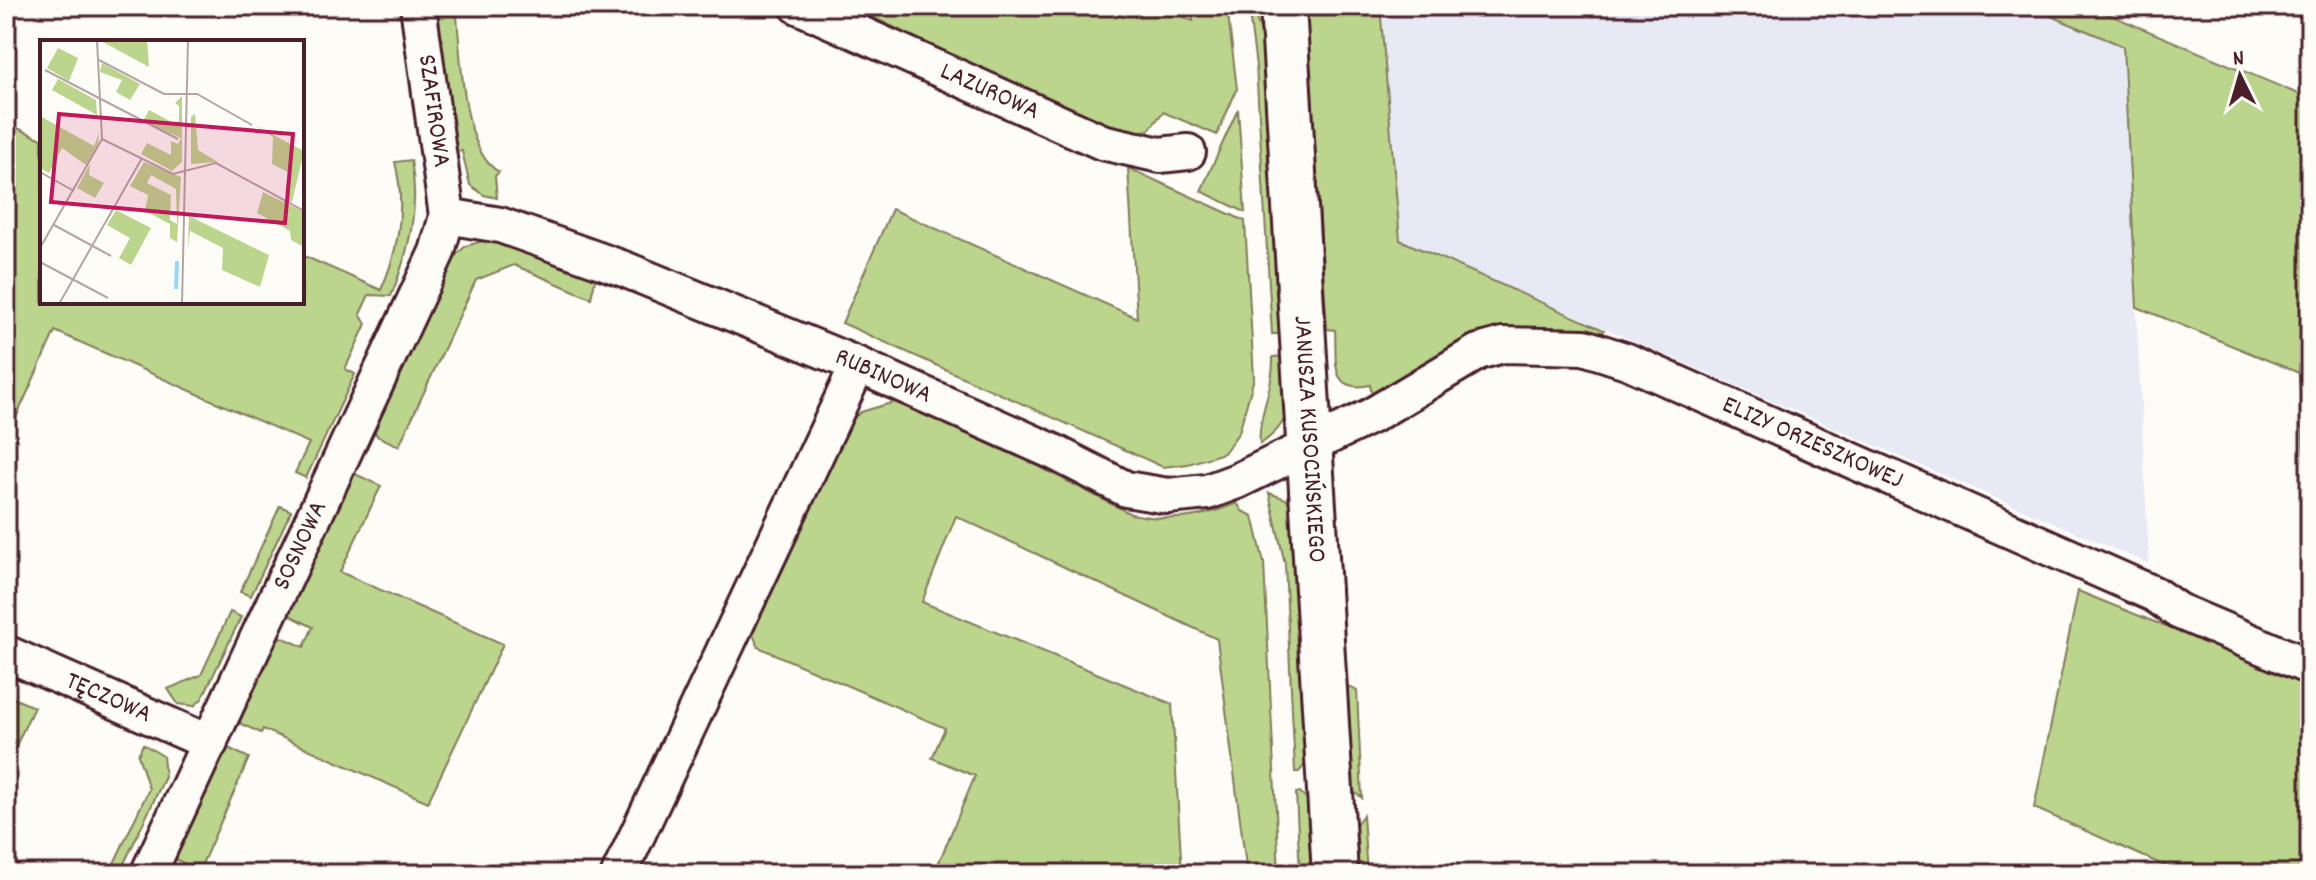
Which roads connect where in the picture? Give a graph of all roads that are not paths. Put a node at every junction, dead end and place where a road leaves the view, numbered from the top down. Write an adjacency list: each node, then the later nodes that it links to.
1 (418, 6): 5 (street, SZAFIROWA)
2 (798, 6): 4 (street, LAZUROWA)
3 (1283, 6): 7 (street, JANUSZA KUSOCIŃSKIEGO)
4 (1188, 152)
5 (447, 216): 6 (street, RUBINOWA); 10 (street, SOSNOWA)
6 (858, 365): 7 (street, RUBINOWA); 12 (street)
7 (1312, 445): 9 (street, ELIZY ORZESZKOWEJ); 13 (street, JANUSZA KUSOCIŃSKIEGO)
8 (6, 653): 10 (street, TĘCZOWA)
9 (2310, 667)
10 (210, 743): 11 (street, SOSNOWA)
11 (148, 874)
12 (619, 874)
13 (1335, 874)

